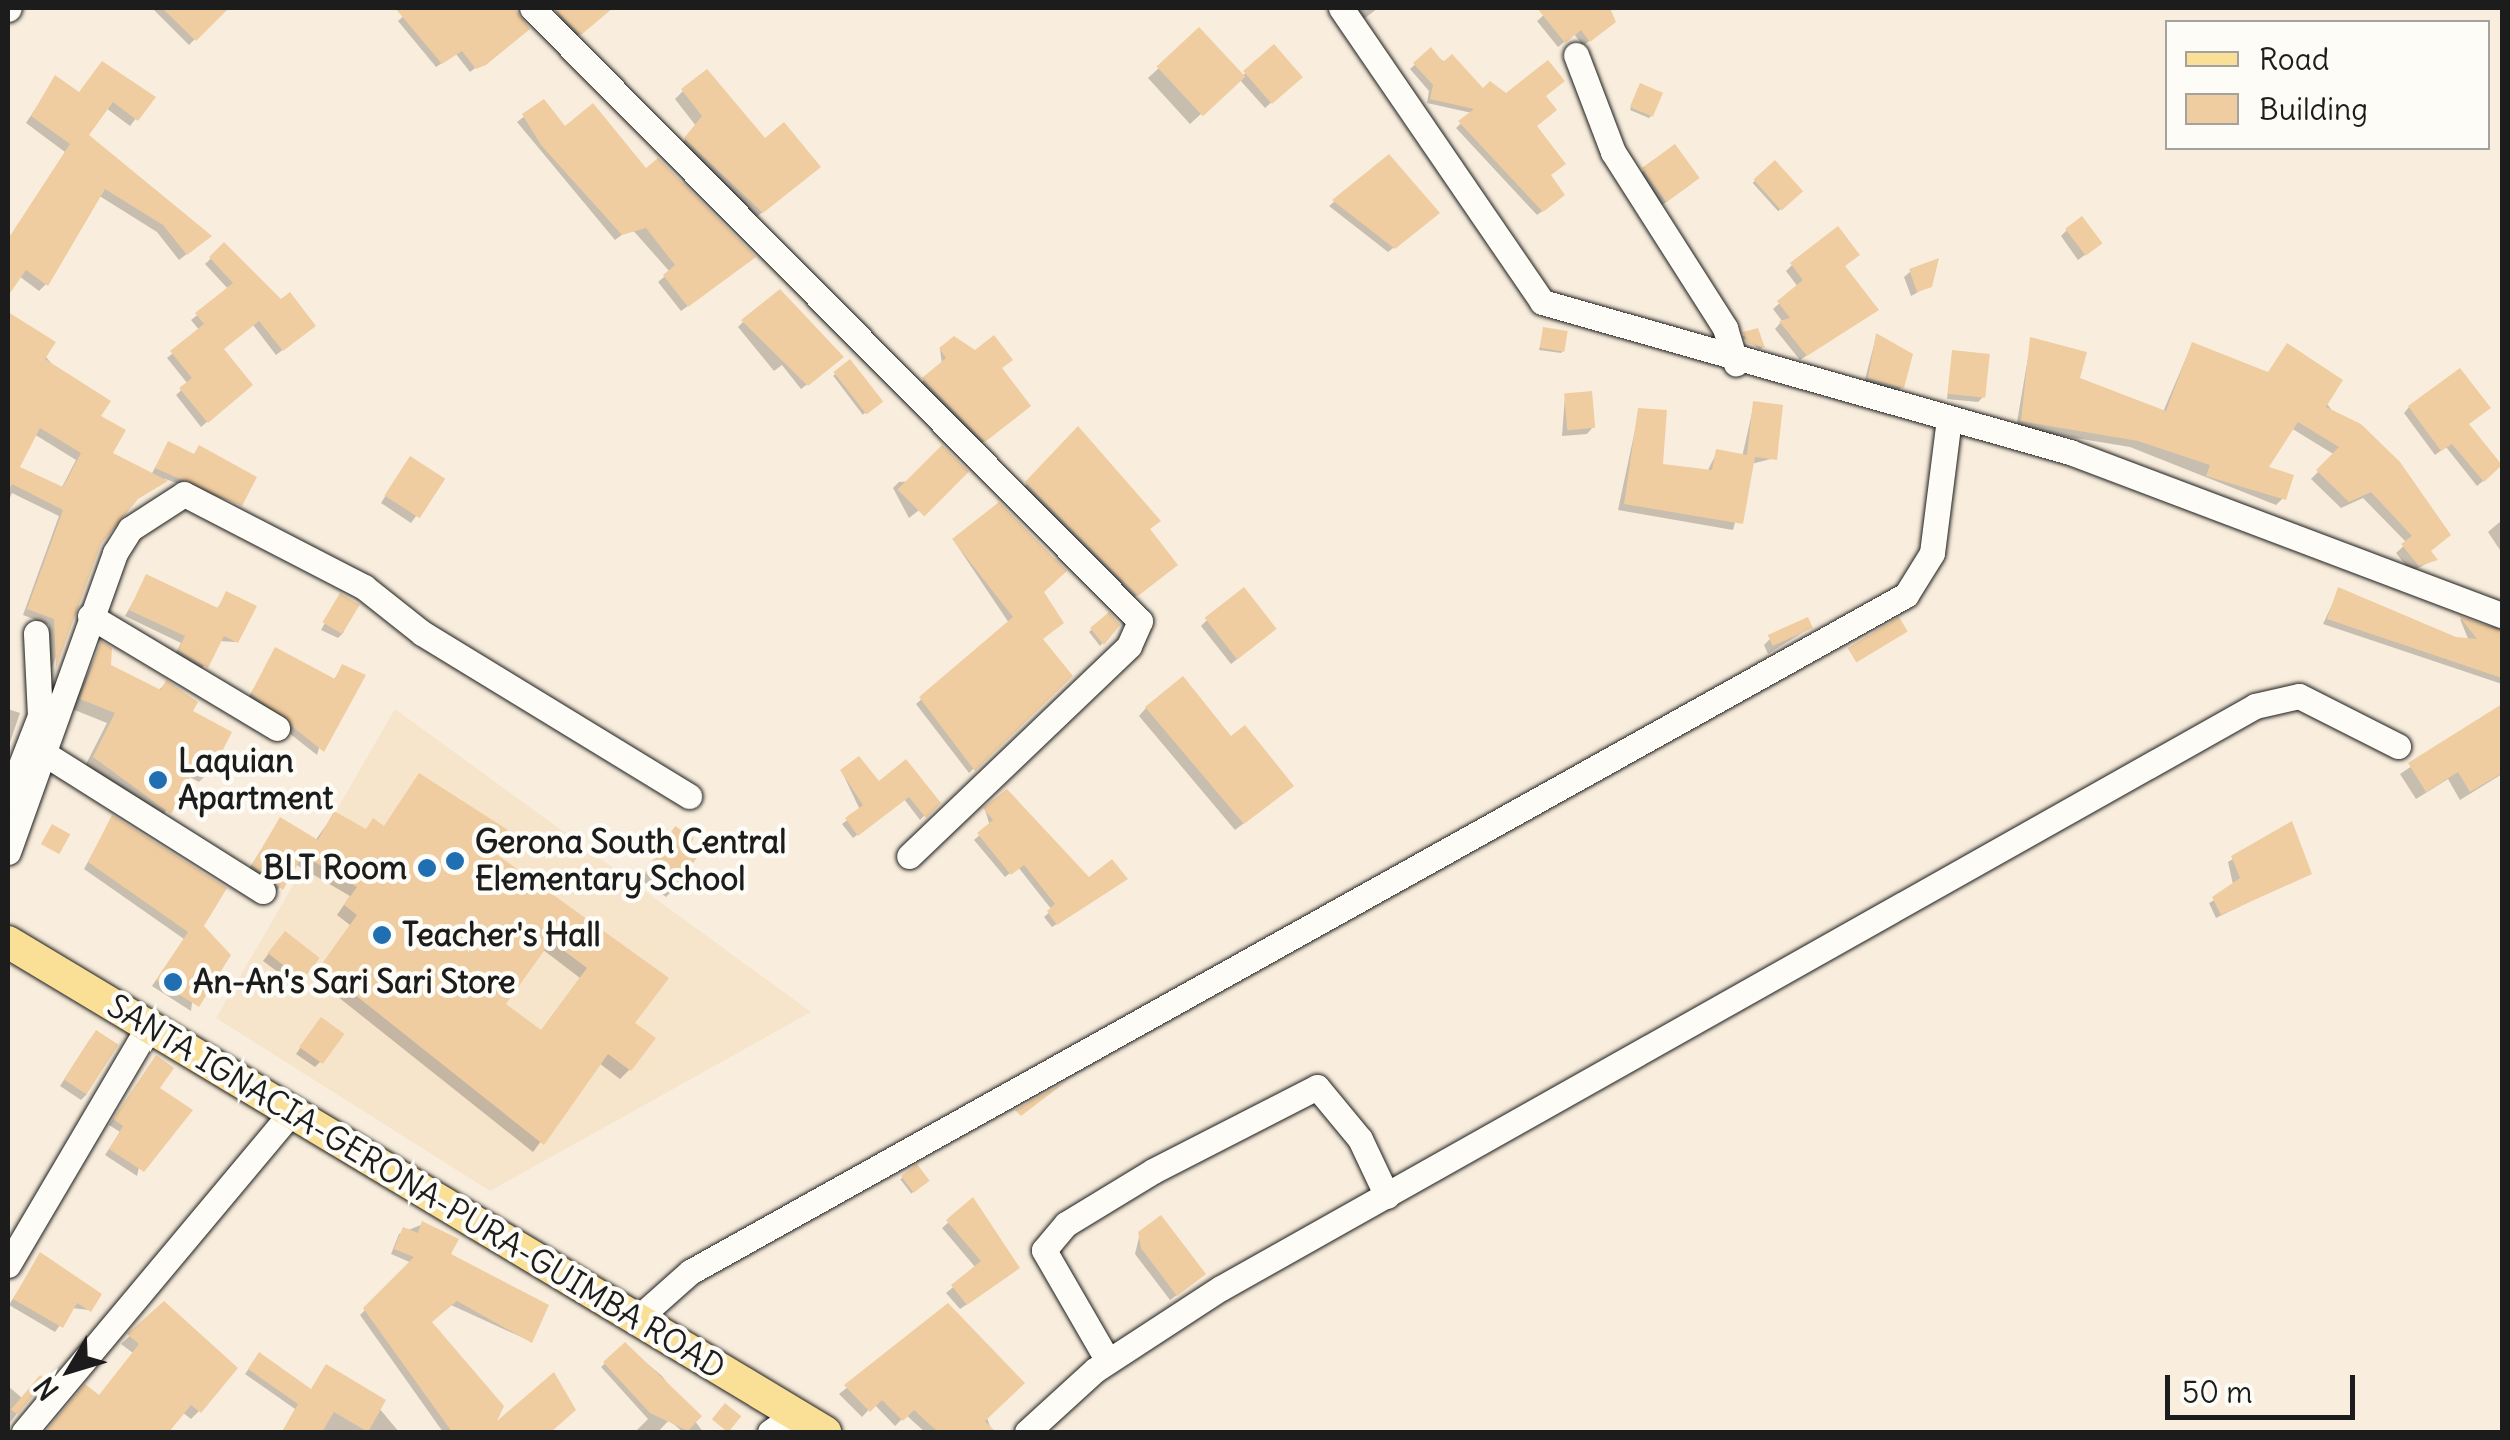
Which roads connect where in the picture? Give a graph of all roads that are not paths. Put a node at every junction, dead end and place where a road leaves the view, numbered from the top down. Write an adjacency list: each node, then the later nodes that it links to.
1 (532, 8): 15 (street)
2 (1340, 8): 4 (street)
3 (1576, 55): 4 (street)
4 (1736, 363): 5 (street)
5 (1950, 418): 7 (street); 22 (street)
6 (90, 616): 9 (street); 11 (street); 12 (street)
7 (2502, 616)
8 (36, 633): 13 (street)
9 (277, 728)
10 (2398, 746): 20 (street)
11 (42, 752): 14 (street); 16 (street)
12 (689, 796)
13 (8, 798)
14 (8, 852)
15 (909, 856)
16 (263, 890)
17 (8, 942): 18 (main road, SANTA IGNACIA-GERONA-PURA-GUIMBA ROAD)
18 (147, 1029): 19 (main road, SANTA IGNACIA-GERONA-PURA-GUIMBA ROAD); 21 (street)
19 (290, 1115): 22 (main road, SANTA IGNACIA-GERONA-PURA-GUIMBA ROAD); 25 (street)
20 (1387, 1196): 23 (street); 23 (street)
21 (8, 1266)
22 (636, 1319): 24 (main road, SANTA IGNACIA-GERONA-PURA-GUIMBA ROAD)
23 (1108, 1361): 27 (street)
24 (782, 1424): 26 (main road, SANTA IGNACIA-GERONA-PURA-GUIMBA ROAD)
25 (24, 1432)
26 (824, 1432)
27 (1027, 1432)

